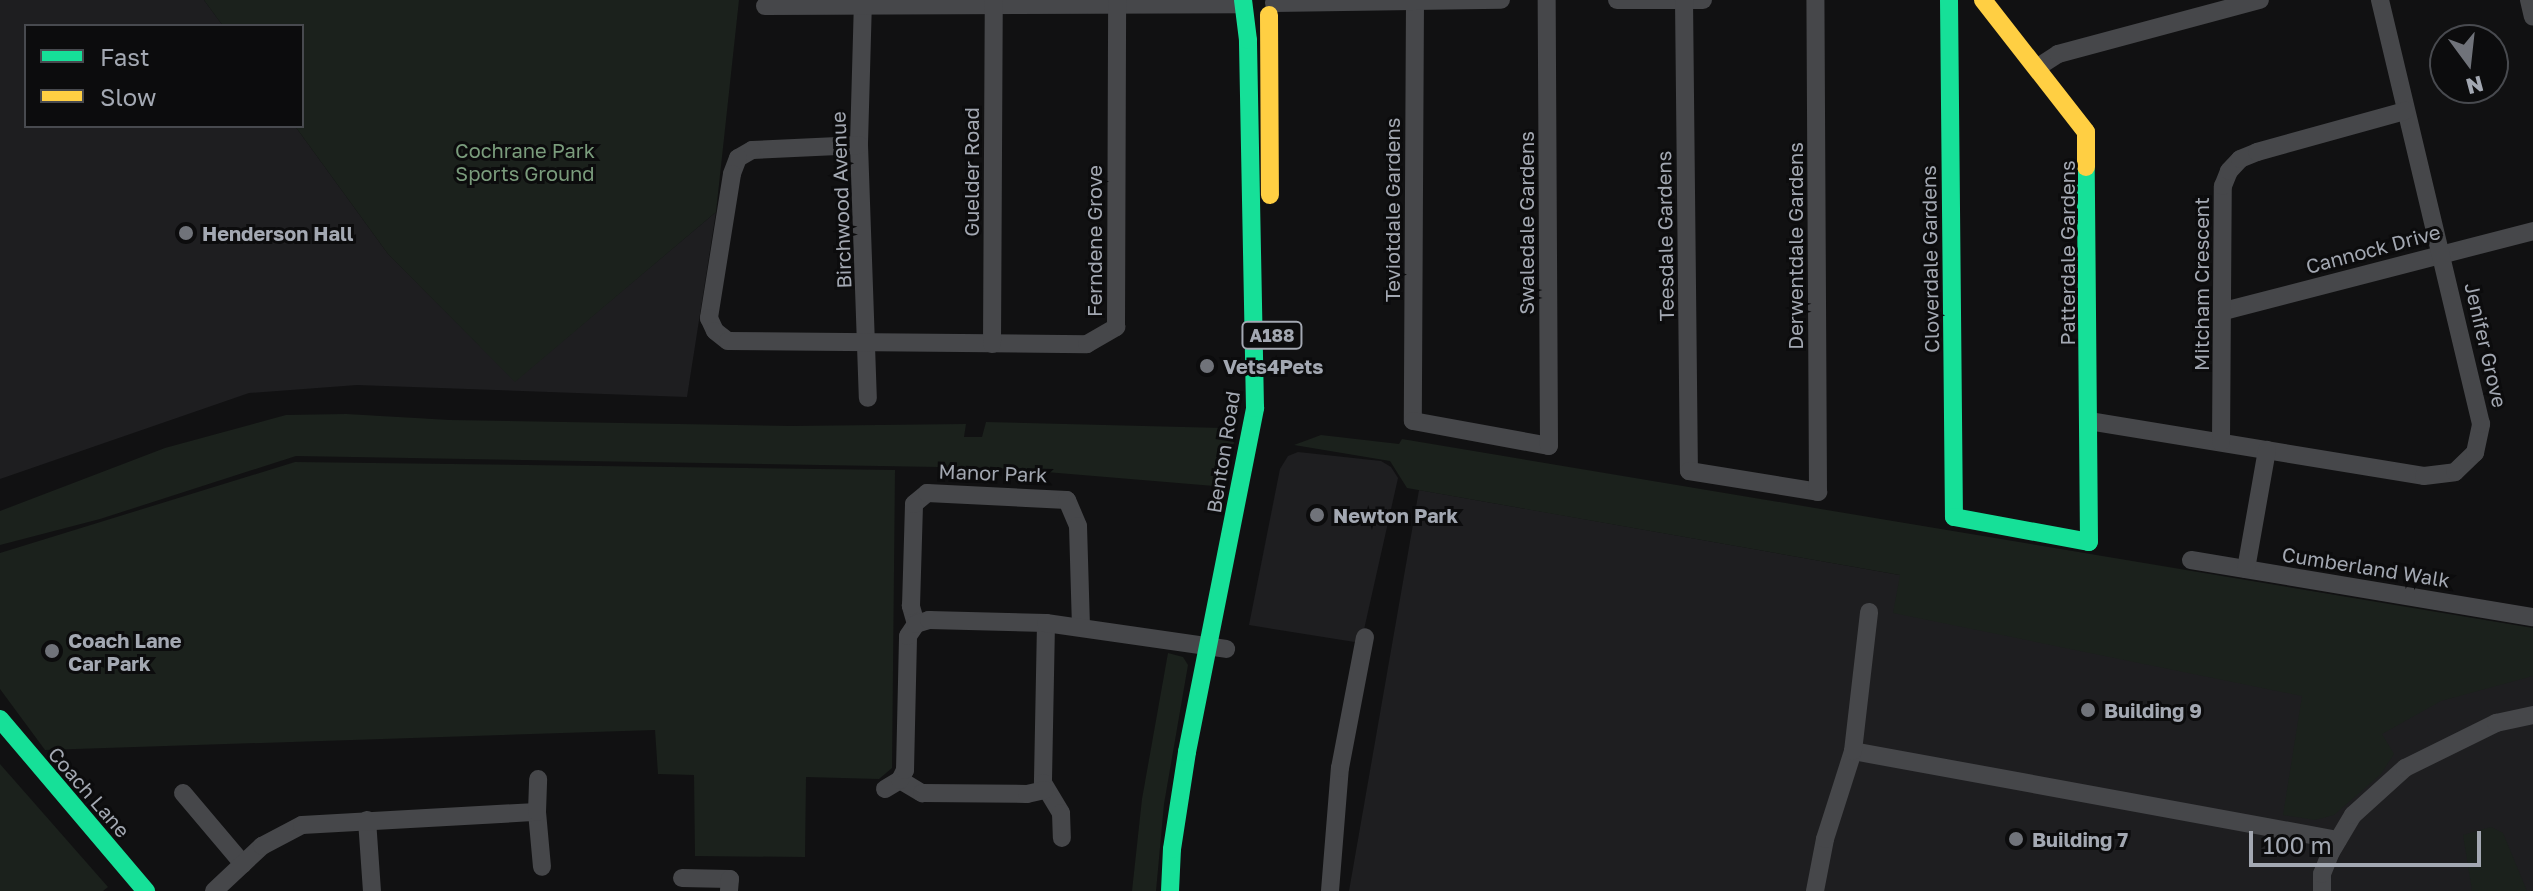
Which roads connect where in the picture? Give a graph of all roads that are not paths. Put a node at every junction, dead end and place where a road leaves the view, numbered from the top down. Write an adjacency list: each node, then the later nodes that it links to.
1 (1501, 0): 13 (street)
2 (1547, 0): 29 (street, Swaledale Gardens)
3 (1617, 0): 4 (street)
4 (1684, 0): 5 (street); 34 (street, Teesdale Gardens)
5 (1703, 0)
6 (1815, 0): 34 (street, Derwentdale Gardens)
7 (1949, 0): 35 (main road, Cloverdale Gardens)
8 (1983, 0): 20 (main road, Patterdale Gardens)
9 (2260, 0): 20 (street)
10 (2380, 0): 21 (street, Jenifer Grove)
11 (2529, 0): 19 (street)
12 (994, 1): 14 (street); 15 (street); 27 (street, Guelder Road)
13 (1415, 1): 18 (street); 29 (street, Teviotdale Gardens)
14 (863, 2): 16 (street); 22 (street, Birchwood Avenue)
15 (1117, 2): 17 (street); 27 (street, Ferndene Grove)
16 (765, 6)
17 (1244, 6): 18 (main road); 45 (main road, Benton Road / A188)
18 (1272, 6): 32 (main road, Benton Road / A188)
19 (2533, 17)
20 (2038, 67): 30 (main road, Patterdale Gardens)
21 (2405, 111): 24 (street, Jenifer Grove); 25 (street, Mitcham Crescent)
22 (859, 145): 26 (street, Birchwood Avenue); 26 (street, Ferndene Grove)
23 (2533, 231): 24 (street, Cannock Drive)
24 (2442, 254): 25 (street, Cannock Drive); 33 (street, Jenifer Grove)
25 (2224, 311): 31 (street, Mitcham Crescent)
26 (868, 343): 27 (street, Ferndene Grove); 28 (street, Birchwood Avenue)
27 (992, 344)
28 (868, 398)
29 (1413, 421)
30 (2089, 421): 31 (street, Jenifer Grove); 35 (main road, Patterdale Gardens)
31 (2221, 442): 33 (street, Jenifer Grove)
32 (1267, 445)
33 (2267, 450): 37 (street)
34 (1689, 471)
35 (2089, 542)
36 (2191, 560): 37 (street, Cumberland Walk)
37 (2246, 569): 40 (street, Cumberland Walk)
38 (1242, 573): 45 (main road, Benton Road / A188)
39 (1869, 612): 48 (street)
40 (2533, 617)
41 (1046, 623): 42 (street); 43 (street); 50 (street)
42 (916, 624): 43 (street, Manor Park); 50 (street, Manor Park)
43 (1081, 626): 45 (street)
44 (1365, 637): 65 (street)
45 (1217, 648): 57 (main road, Benton Road / A188); 64 (main road, Benton Road / A188)
46 (2533, 715): 55 (street)
47 (0, 719): 60 (main road, Coach Lane)
48 (1853, 751): 55 (street); 66 (street)
49 (538, 779): 52 (street)
50 (1045, 790): 54 (street)
51 (183, 793): 56 (street)
52 (537, 812): 53 (street); 58 (street)
53 (367, 820): 56 (street); 62 (street)
54 (1062, 838)
55 (2338, 840): 67 (street)
56 (243, 864): 61 (street)
57 (1190, 865)
58 (542, 867)
59 (682, 878): 63 (street)
60 (146, 891)
61 (214, 891)
62 (372, 891)
63 (729, 891)
64 (1170, 891)
65 (1330, 891)
66 (1815, 891)
67 (2322, 891)

